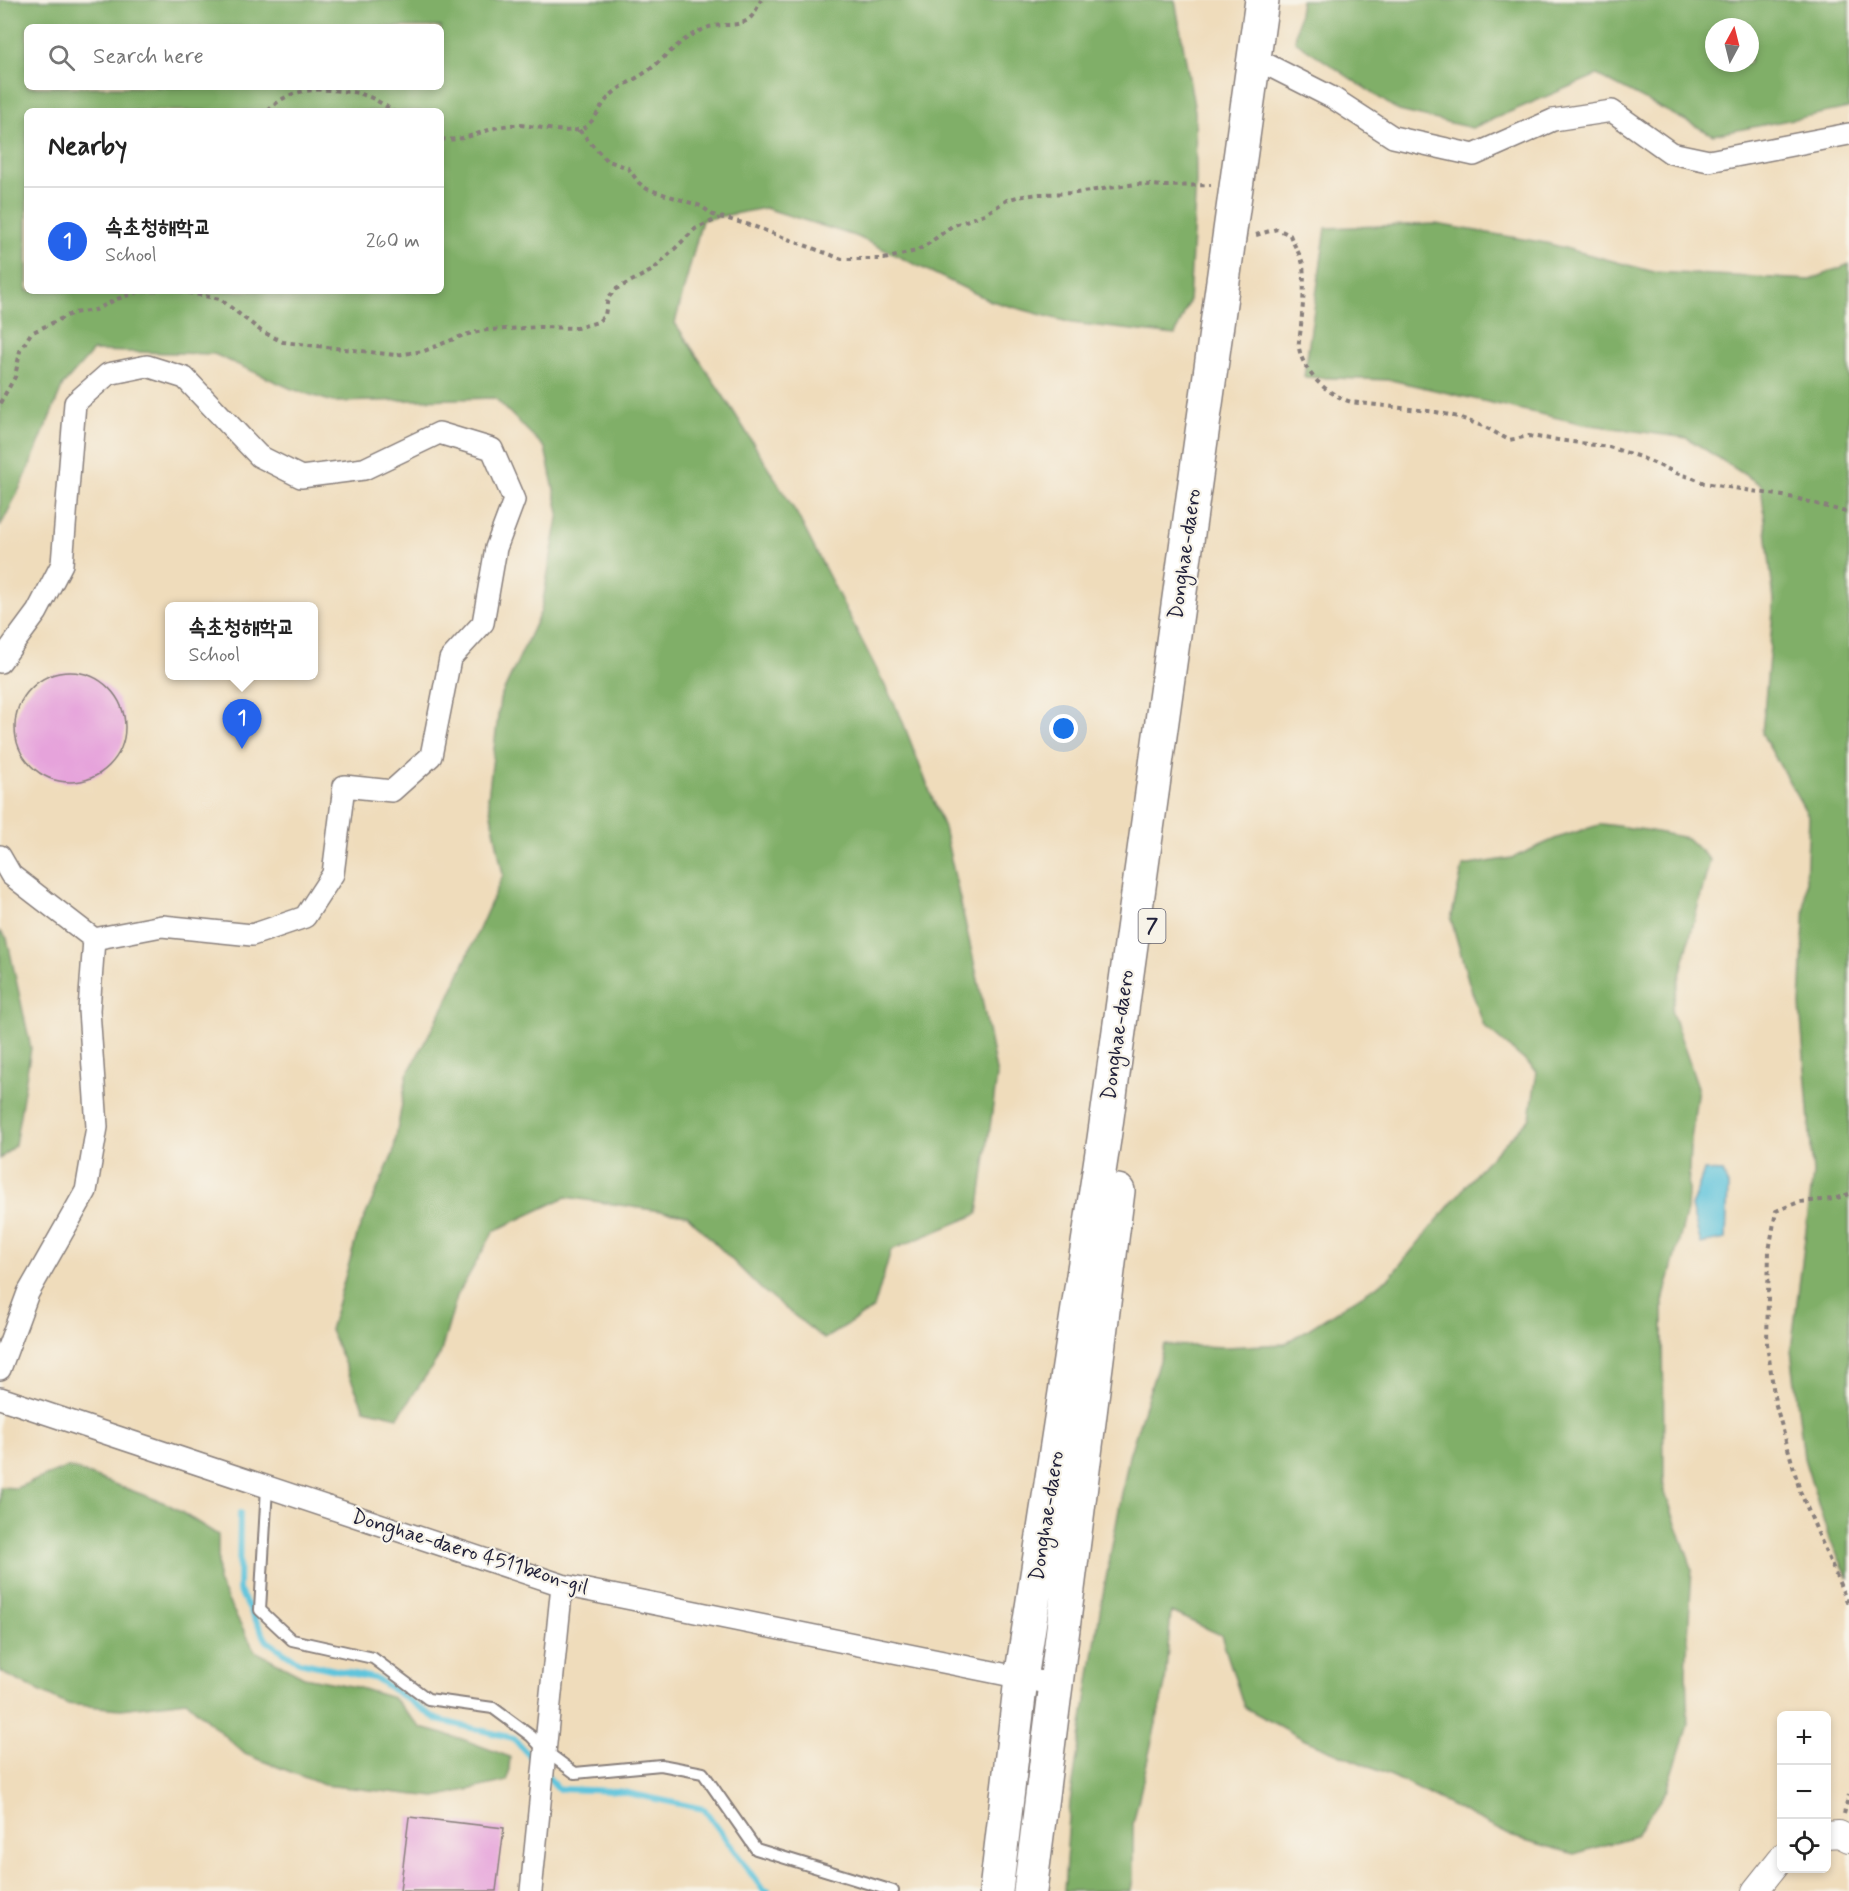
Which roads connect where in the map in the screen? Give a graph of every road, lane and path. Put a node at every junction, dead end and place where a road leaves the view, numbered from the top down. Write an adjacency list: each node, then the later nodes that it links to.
1 (761, 0): 9 (path)
2 (1262, 0): 12 (main road, Donghae-daero / 7)
3 (1276, 0): 4 (main road, Donghae-daero / 7)
4 (1268, 65): 10 (street); 14 (main road, Donghae-daero / 7)
5 (303, 90): 7 (path)
6 (333, 90): 8 (path)
7 (271, 108)
8 (388, 108)
9 (579, 130): 11 (path); 13 (path)
10 (1849, 134)
11 (444, 139)
12 (1236, 186): 13 (path); 30 (main road, Donghae-daero / 7)
13 (721, 217): 17 (path)
14 (1245, 239): 20 (path); 31 (main road, Donghae-daero / 7)
15 (119, 294): 18 (path)
16 (132, 294): 18 (path)
17 (194, 294)
18 (117, 299): 19 (path)
19 (0, 403)
20 (1849, 513)
21 (0, 662): 23 (street)
22 (0, 856): 23 (street)
23 (94, 939): 25 (street)
24 (1849, 1194): 29 (path)
25 (0, 1369)
26 (0, 1398): 27 (street, Donghae-daero 4511beon-gil)
27 (267, 1487): 28 (street, Donghae-daero 4511beon-gil); 32 (lane)
28 (562, 1585): 30 (street, Donghae-daero 4511beon-gil); 32 (street)
29 (1849, 1606)
30 (1021, 1679): 31 (street, Donghae-daero 4511beon-gil); 38 (main road, Donghae-daero / 7)
31 (1057, 1685): 39 (main road, Donghae-daero / 7)
32 (545, 1750): 36 (street); 37 (lane)
33 (1831, 1835): 34 (street)
34 (1849, 1839)
35 (1777, 1863): 40 (street)
36 (531, 1891)
37 (894, 1891)
38 (996, 1891)
39 (1030, 1891)
40 (1755, 1891)

